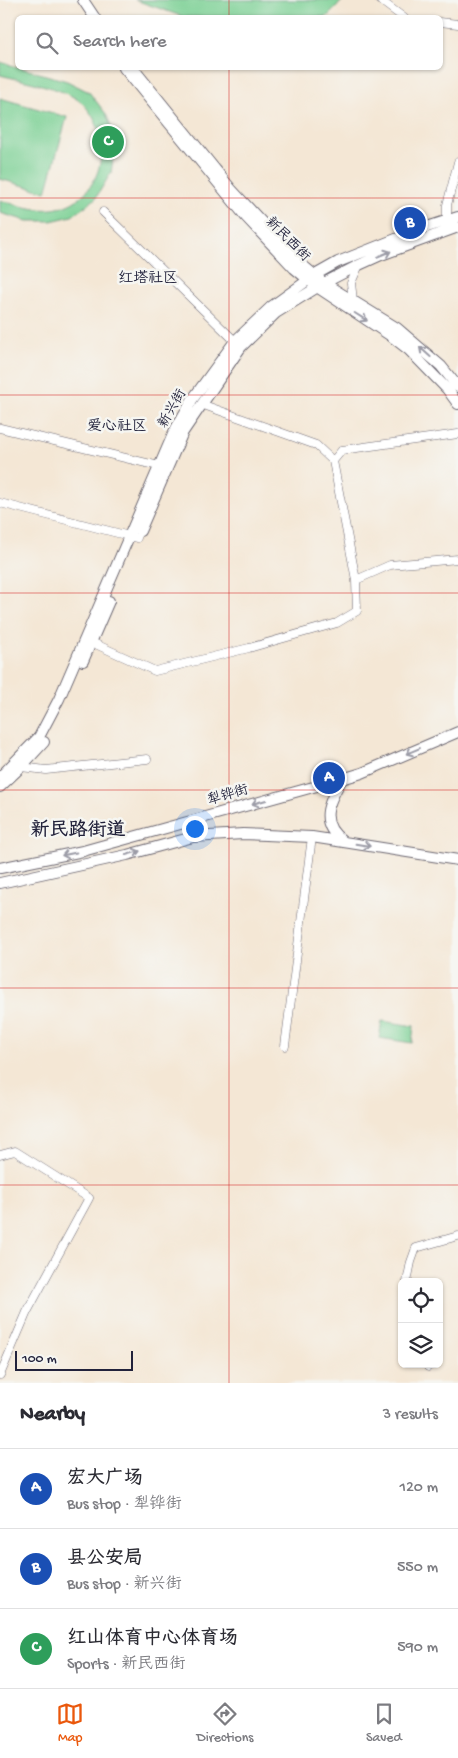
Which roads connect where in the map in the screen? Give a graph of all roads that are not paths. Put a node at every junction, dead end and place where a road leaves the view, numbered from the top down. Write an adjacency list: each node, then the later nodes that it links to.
1 (75, 0): 4 (main road)
2 (83, 0): 5 (main road)
3 (380, 0): 6 (street)
4 (85, 15)
5 (93, 15)
6 (400, 15)
7 (443, 22): 8 (street)
8 (458, 24)
9 (126, 70): 17 (main road, 新民西街)
10 (135, 70): 17 (main road, 新民西街)
11 (458, 162): 14 (street)
12 (103, 212): 20 (street)
13 (458, 217): 14 (main road, 新兴街)
14 (447, 221): 17 (main road, 新兴街)
15 (458, 227): 16 (main road, 新兴街, one-way to 15)
16 (359, 265): 18 (main road, 新兴街); 19 (street)
17 (312, 278): 18 (main road, 新民西街); 20 (main road, 新兴街)
18 (320, 285): 19 (main road, 新民西街); 20 (main road, 新兴街); 23 (main road, 新民西街, one-way to 23)
19 (353, 301): 21 (main road, 新民西街, one-way to 19)
20 (238, 344): 22 (main road, 新兴街); 27 (main road, 新兴街)
21 (458, 387)
22 (201, 404): 26 (street); 27 (main road, 新兴街)
23 (458, 404)
24 (0, 428): 27 (street)
25 (458, 434): 26 (street)
26 (333, 461): 31 (street)
27 (164, 467): 29 (main road, 新兴街)
28 (0, 503): 29 (street)
29 (134, 537): 32 (main road, 新兴街); 36 (main road, 新兴街)
30 (458, 559): 31 (street)
31 (356, 580): 32 (street)
32 (91, 642): 35 (main road, 新兴街)
33 (458, 732): 37 (main road, 犁铧街, one-way to 37)
34 (146, 759): 35 (street)
35 (21, 767): 38 (main road, 新兴街)
36 (0, 777)
37 (342, 779): 40 (main road); 42 (main road, 犁铧街, one-way to 42)
38 (0, 787)
39 (312, 837): 40 (main road); 43 (main road, one-way to 39); 44 (street)
40 (345, 842): 41 (main road, one-way to 41)
41 (458, 860)
42 (0, 868)
43 (0, 883)
44 (285, 1046)
45 (0, 1154): 48 (street)
46 (458, 1236): 47 (street)
47 (408, 1278)
48 (0, 1374)

